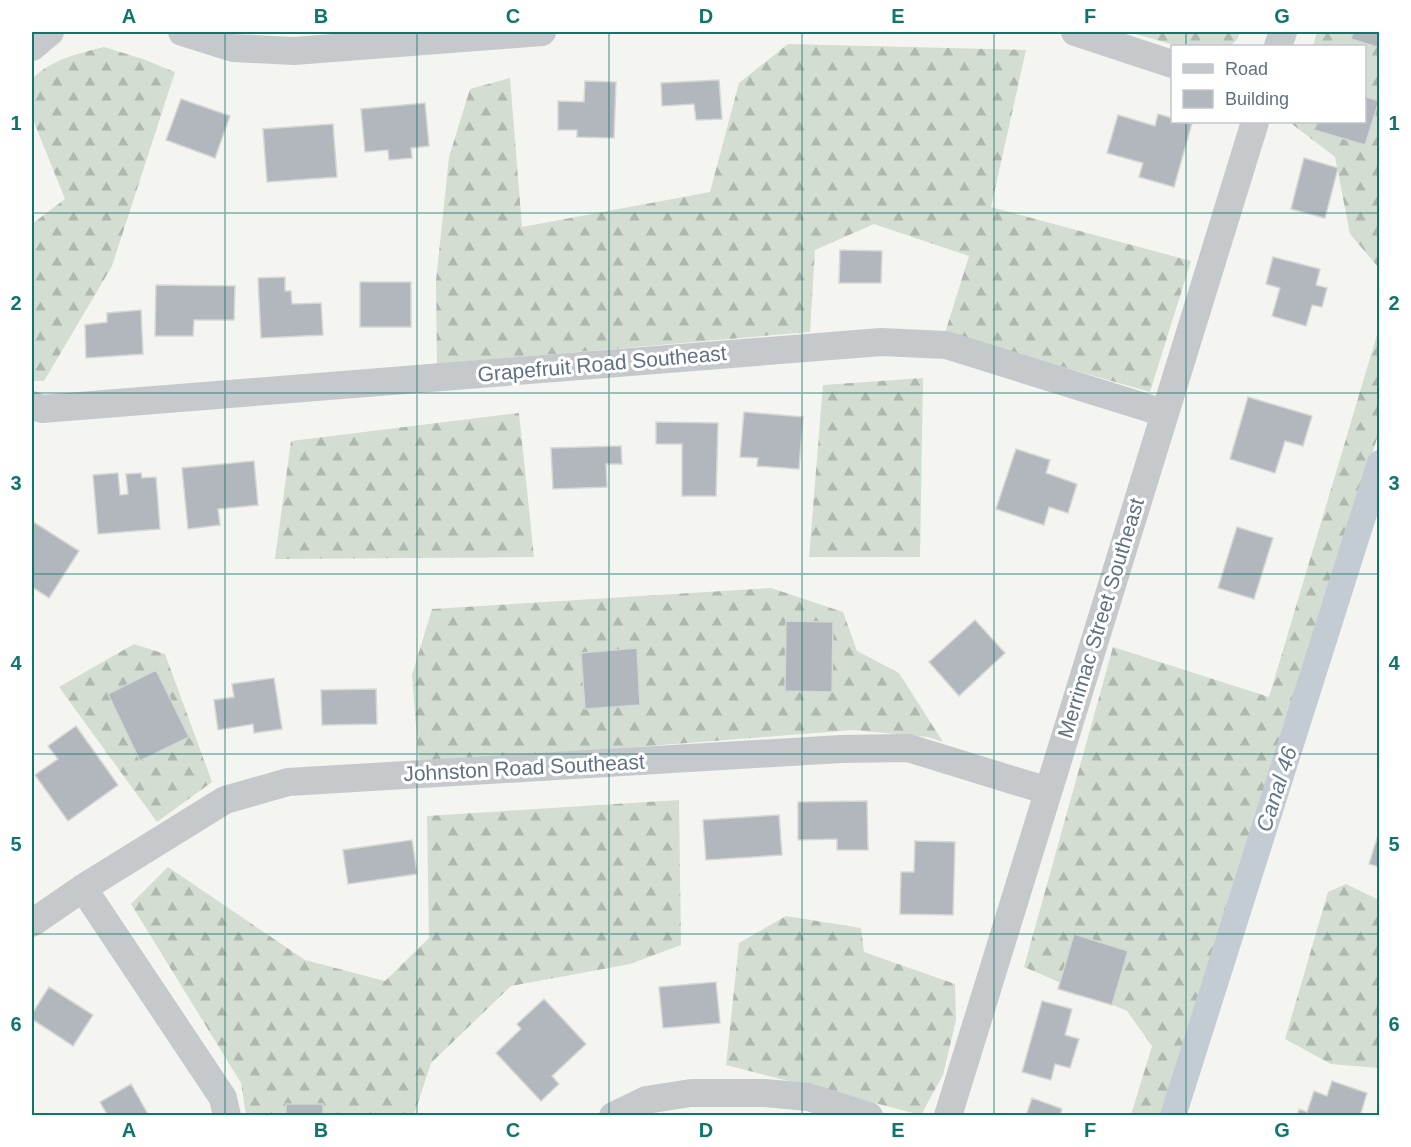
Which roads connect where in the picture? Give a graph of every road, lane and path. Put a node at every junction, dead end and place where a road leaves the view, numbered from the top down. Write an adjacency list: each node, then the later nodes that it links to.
1 (50, 32): 5 (street)
2 (182, 32): 3 (street)
3 (542, 32)
4 (1075, 32): 6 (street)
5 (32, 47)
6 (1171, 63)
7 (1255, 123): 9 (street, Merrimac Street Southeast)
8 (32, 405): 9 (street, Grapefruit Road Southeast)
9 (1164, 413): 10 (street, Merrimac Street Southeast)
10 (1048, 791): 11 (street, Johnston Road Southeast); 16 (street, Merrimac Street Southeast)
11 (82, 888): 12 (street, Johnston Road Southeast); 13 (street)
12 (32, 923)
13 (227, 1116)
14 (613, 1116): 15 (street)
15 (870, 1116)
16 (948, 1116)

